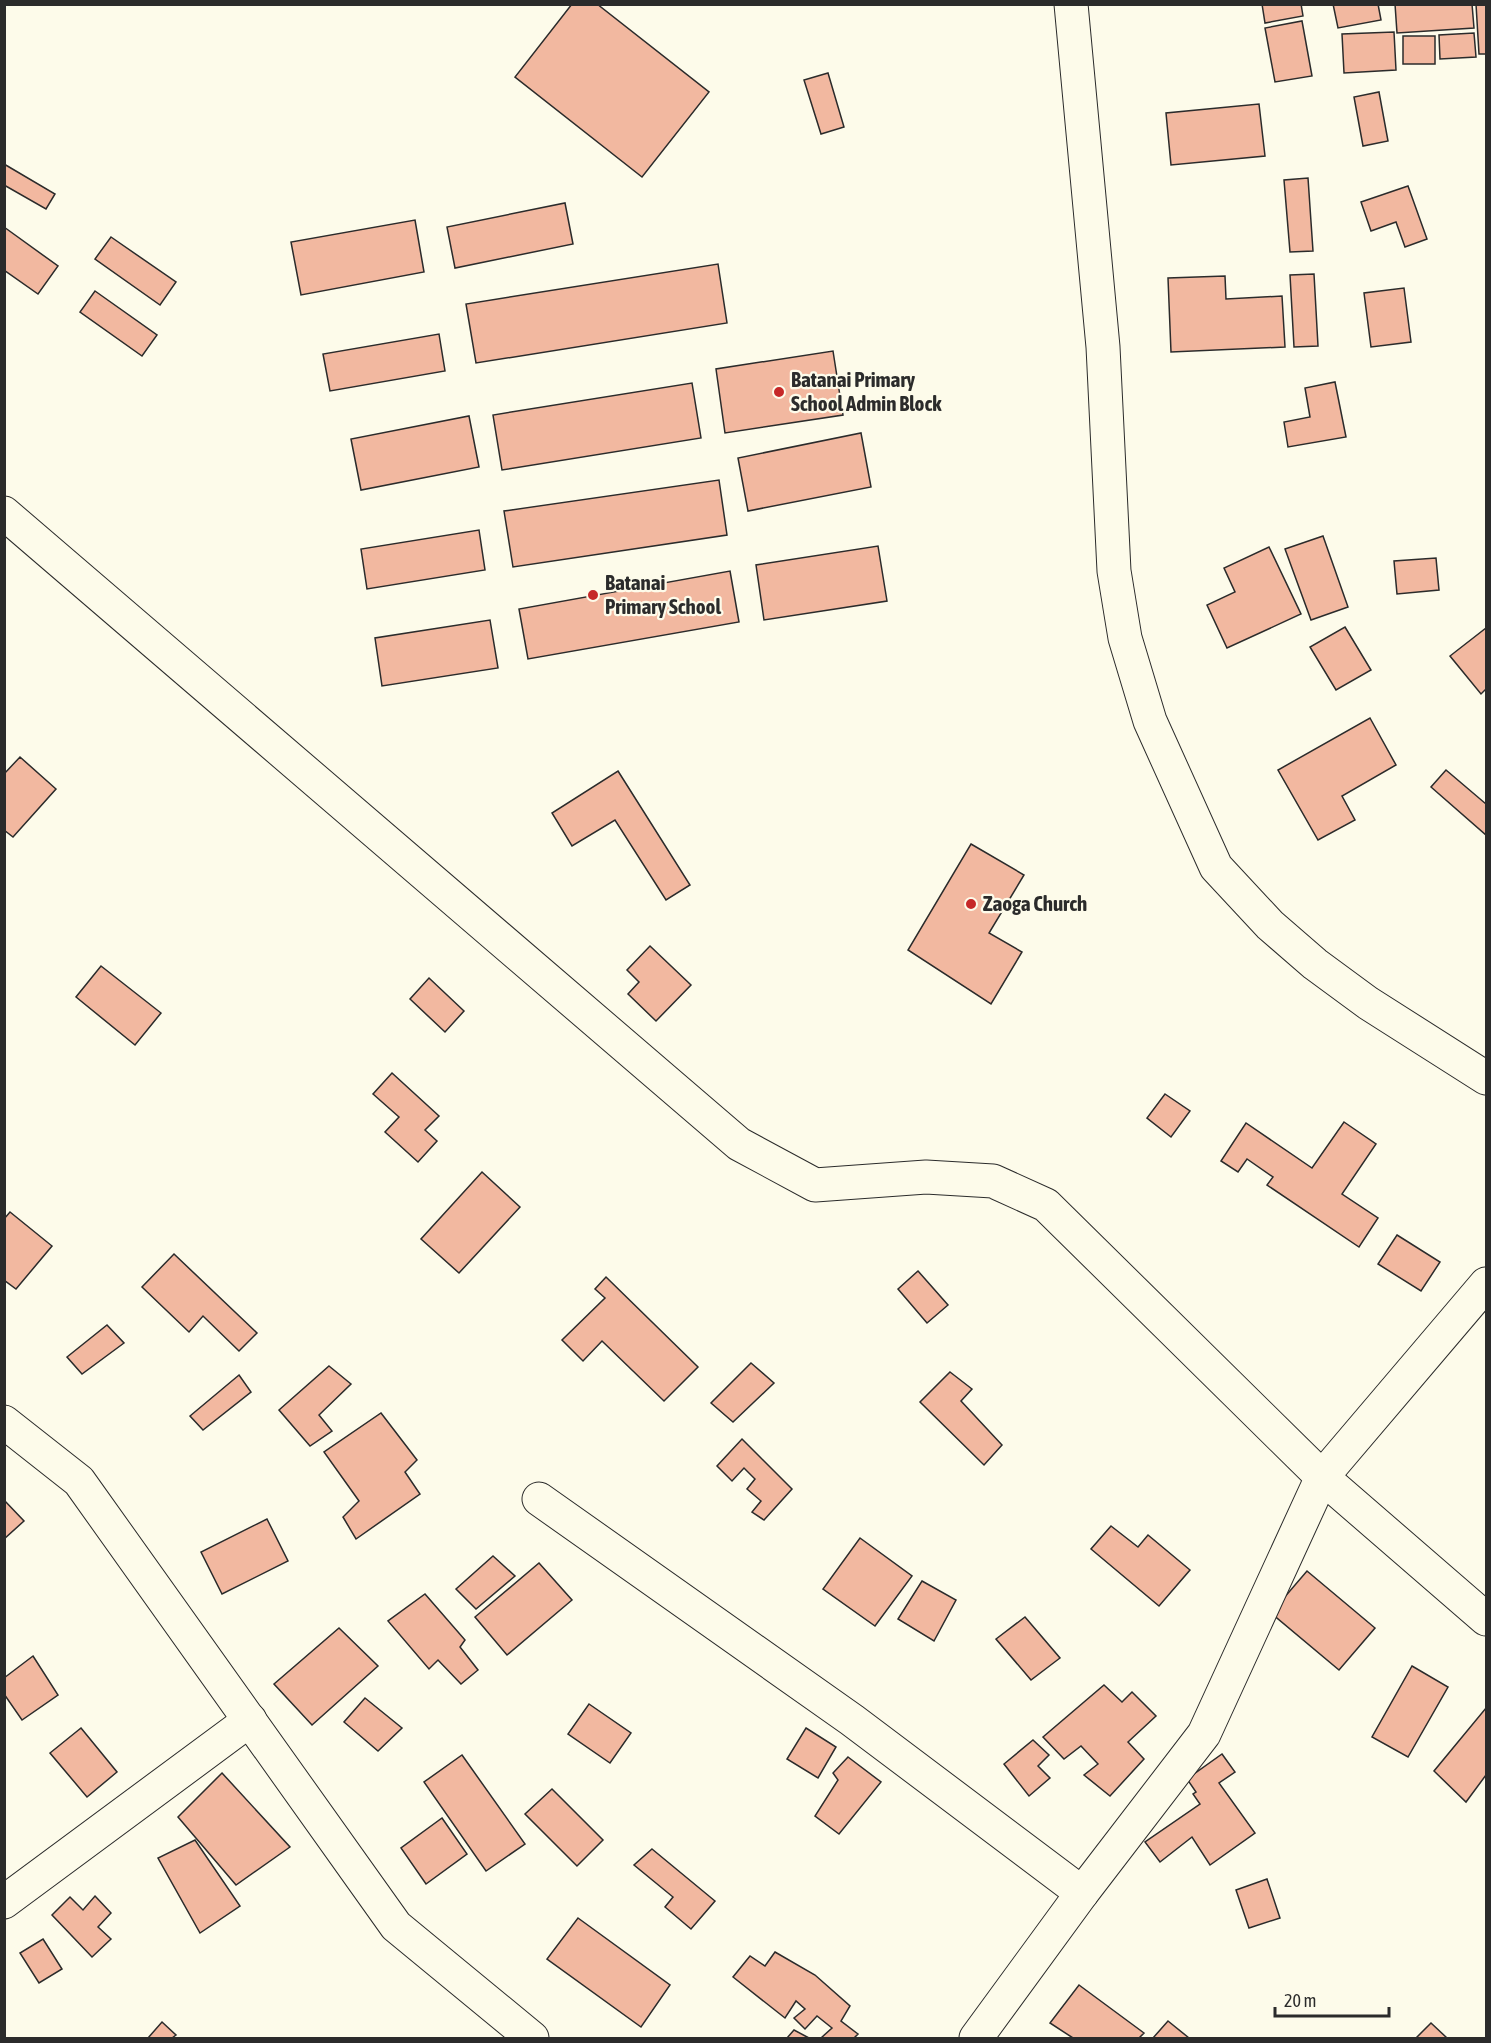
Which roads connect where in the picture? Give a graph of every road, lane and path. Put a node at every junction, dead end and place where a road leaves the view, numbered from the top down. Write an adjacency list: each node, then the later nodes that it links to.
1 (1071, 4): 3 (street)
2 (4, 513): 6 (street)
3 (1486, 1078)
4 (1486, 1284): 6 (street)
5 (4, 1422): 9 (street)
6 (1322, 1476): 8 (street); 10 (street)
7 (539, 1499): 10 (street)
8 (1486, 1618)
9 (250, 1720): 11 (street); 12 (street)
10 (1082, 1893): 13 (street)
11 (4, 1902)
12 (532, 2038)
13 (976, 2038)

